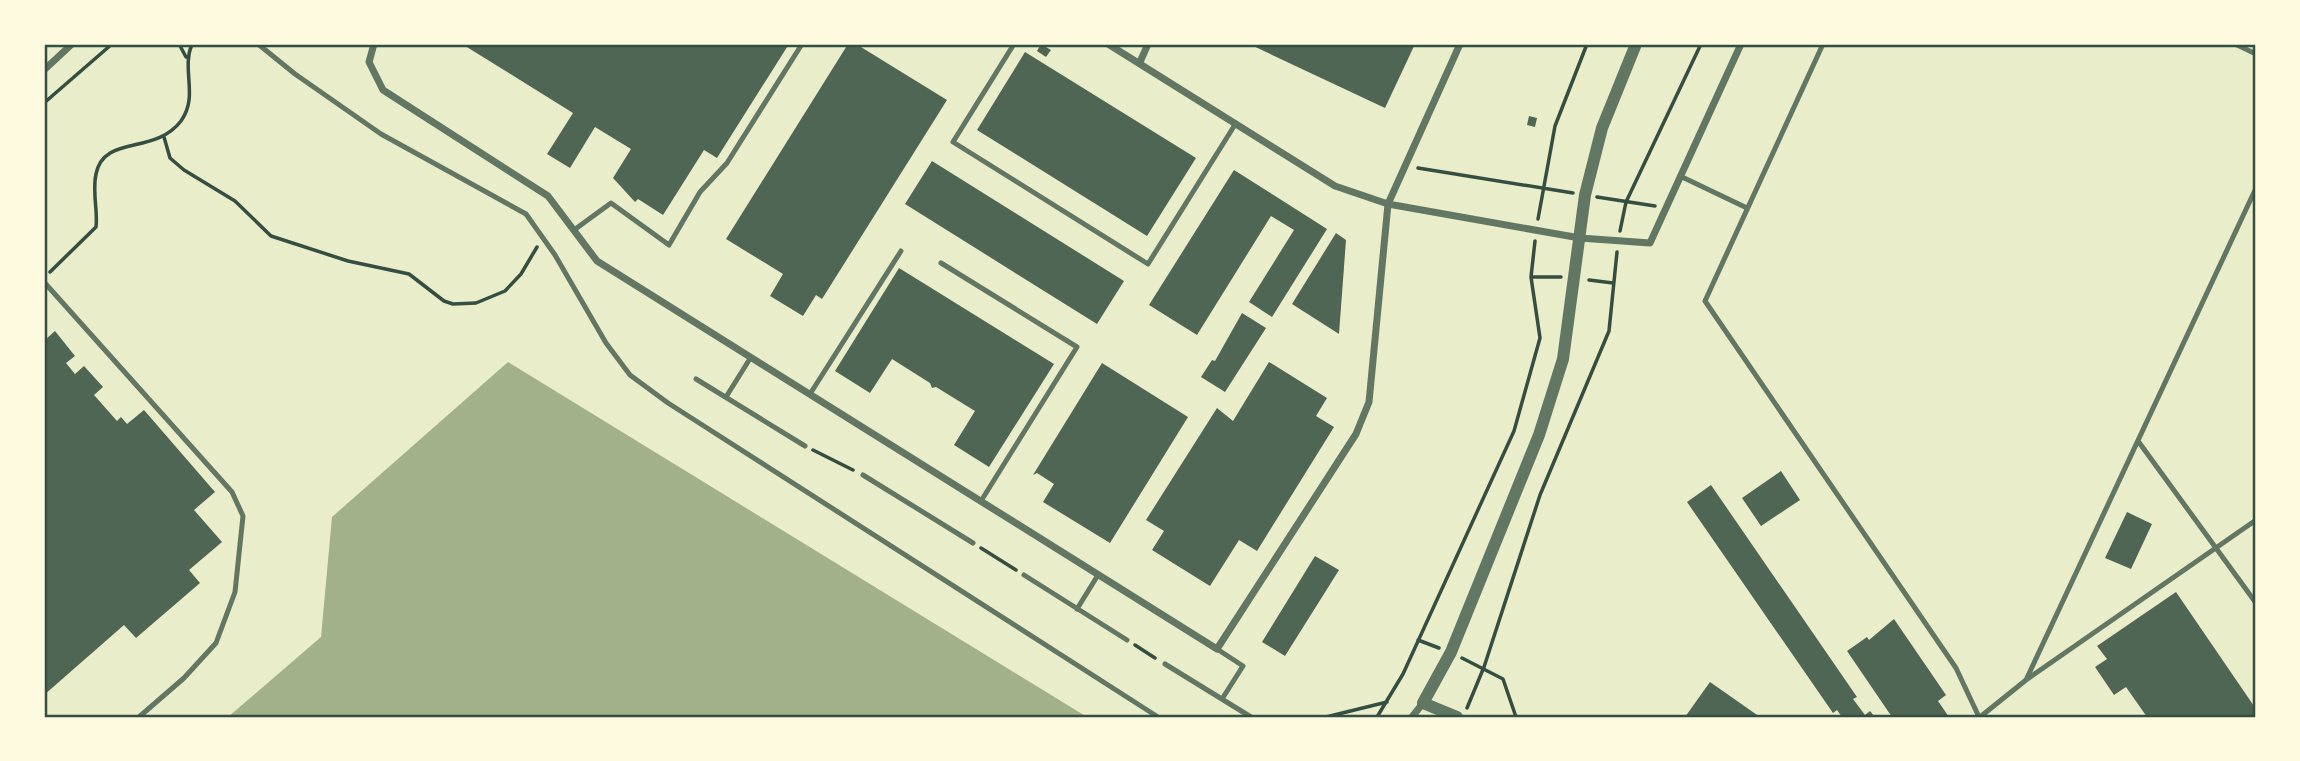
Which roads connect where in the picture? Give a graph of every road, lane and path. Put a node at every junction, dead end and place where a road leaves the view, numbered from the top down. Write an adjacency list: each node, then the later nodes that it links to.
1 (72, 44): 21 (street)
2 (112, 44): 22 (path)
3 (179, 44): 19 (path)
4 (192, 44): 19 (path)
5 (258, 44): 36 (lane)
6 (374, 44): 34 (street)
7 (802, 44): 34 (lane)
8 (1014, 44): 23 (lane)
9 (1108, 44): 20 (street)
10 (1148, 44): 20 (street)
11 (1460, 44): 25 (street)
12 (1587, 44): 27 (path)
13 (1636, 44): 29 (street)
14 (1700, 44): 30 (path)
15 (1741, 44): 26 (street)
16 (1823, 44): 33 (lane)
17 (2235, 44): 18 (lane)
18 (2256, 54)
19 (187, 57): 24 (path)
20 (1139, 62): 23 (street)
21 (44, 71)
22 (44, 103)
23 (1236, 123): 31 (street)
24 (164, 137): 36 (path); 41 (path)
25 (1403, 166): 27 (path); 31 (street)
26 (1680, 176): 32 (street); 33 (lane)
27 (1544, 188): 29 (path); 35 (path)
28 (2256, 188): 46 (lane)
29 (1585, 195): 30 (path); 37 (street)
30 (1626, 202): 32 (path); 38 (path)
31 (1388, 204): 35 (street); 58 (street)
32 (1664, 208): 38 (street)
33 (1747, 208): 74 (lane)
34 (574, 230): 42 (street)
35 (1535, 231): 37 (street); 63 (path)
36 (542, 237): 66 (lane)
37 (1580, 238): 38 (street); 64 (street)
38 (1618, 242): 60 (path)
39 (901, 251): 44 (lane)
40 (940, 263): 49 (lane)
41 (44, 280): 65 (lane)
42 (751, 357): 44 (street); 45 (lane)
43 (696, 379): 45 (lane)
44 (810, 394): 49 (street)
45 (726, 397): 47 (lane)
46 (2138, 441): 52 (lane); 61 (lane)
47 (805, 446): 48 (path)
48 (863, 475): 51 (lane)
49 (981, 501): 54 (street)
50 (2256, 520): 52 (lane)
51 (974, 543): 53 (path)
52 (2216, 548): 55 (lane); 61 (lane)
53 (1024, 575): 56 (lane)
54 (1098, 575): 56 (lane); 58 (street)
55 (2256, 603)
56 (1077, 609): 57 (lane)
57 (1127, 640): 59 (path)
58 (1217, 649): 62 (lane)
59 (1165, 664): 62 (lane)
60 (1484, 667): 72 (path); 73 (path)
61 (2026, 680): 74 (lane)
62 (1223, 699): 67 (lane)
63 (1387, 702): 68 (path); 69 (path)
64 (1423, 703): 70 (street); 71 (street)
65 (139, 717)
66 (1158, 717)
67 (1251, 717)
68 (1326, 717)
69 (1377, 717)
70 (1412, 717)
71 (1457, 717)
72 (1463, 717)
73 (1516, 717)
74 (1980, 717)

